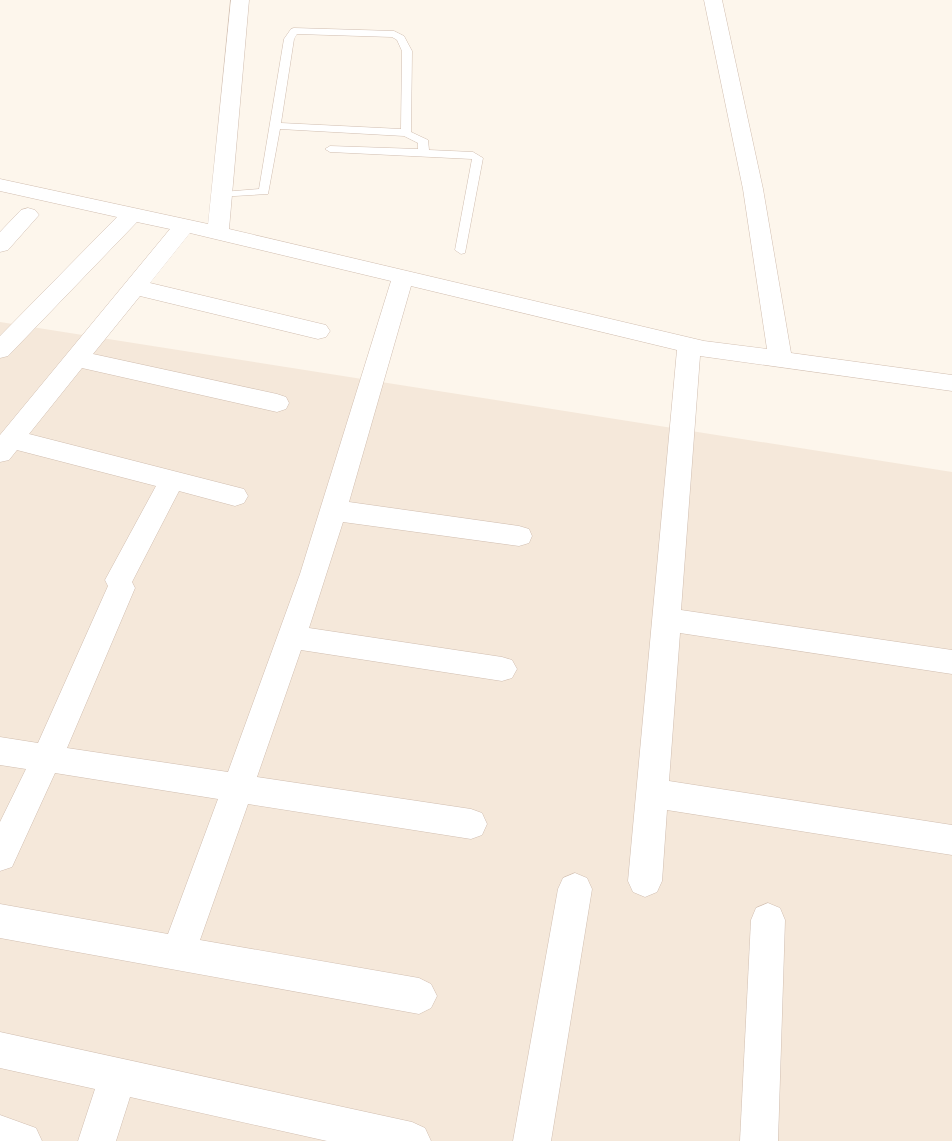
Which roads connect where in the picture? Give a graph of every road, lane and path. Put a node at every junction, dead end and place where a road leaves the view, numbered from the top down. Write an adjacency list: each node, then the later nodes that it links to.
1 (240, 0): 8 (street)
2 (714, 0): 21 (street)
3 (275, 126): 4 (lane); 4 (lane); 8 (lane)
4 (406, 133): 6 (lane)
5 (330, 149): 6 (lane)
6 (423, 152): 14 (lane)
7 (0, 185): 9 (street)
8 (222, 195): 12 (street)
9 (132, 214): 11 (street); 19 (street)
10 (28, 215): 13 (street)
11 (185, 225): 12 (street); 16 (street)
12 (218, 233): 15 (street)
13 (0, 245)
14 (461, 250)
15 (403, 277): 18 (street); 27 (street)
16 (134, 287): 17 (street); 20 (street)
17 (318, 331)
18 (688, 345): 21 (street); 29 (street)
19 (0, 350)
20 (76, 359): 23 (street); 24 (street)
21 (780, 360): 22 (street)
22 (952, 383)
23 (277, 403)
24 (6, 446): 25 (street)
25 (172, 480): 26 (street); 34 (street)
26 (234, 496)
27 (333, 510): 28 (street); 30 (street)
28 (519, 536)
29 (666, 619): 31 (street); 36 (street)
30 (292, 637): 32 (street); 35 (street)
31 (952, 662)
32 (502, 670)
33 (0, 751): 34 (street)
34 (47, 758): 35 (street); 39 (street)
35 (238, 787): 37 (street); 44 (street)
36 (652, 793): 38 (street); 40 (street)
37 (471, 824)
38 (952, 840)
39 (0, 856)
40 (645, 881)
41 (575, 889): 53 (street)
42 (768, 920): 54 (street)
43 (0, 921): 44 (street)
44 (178, 954): 45 (street)
45 (420, 996)
46 (0, 1050): 47 (street)
47 (118, 1076): 48 (street); 51 (street)
48 (318, 1131): 52 (street)
49 (0, 1134): 50 (street)
50 (23, 1141)
51 (97, 1141)
52 (412, 1141)
53 (532, 1141)
54 (759, 1141)

